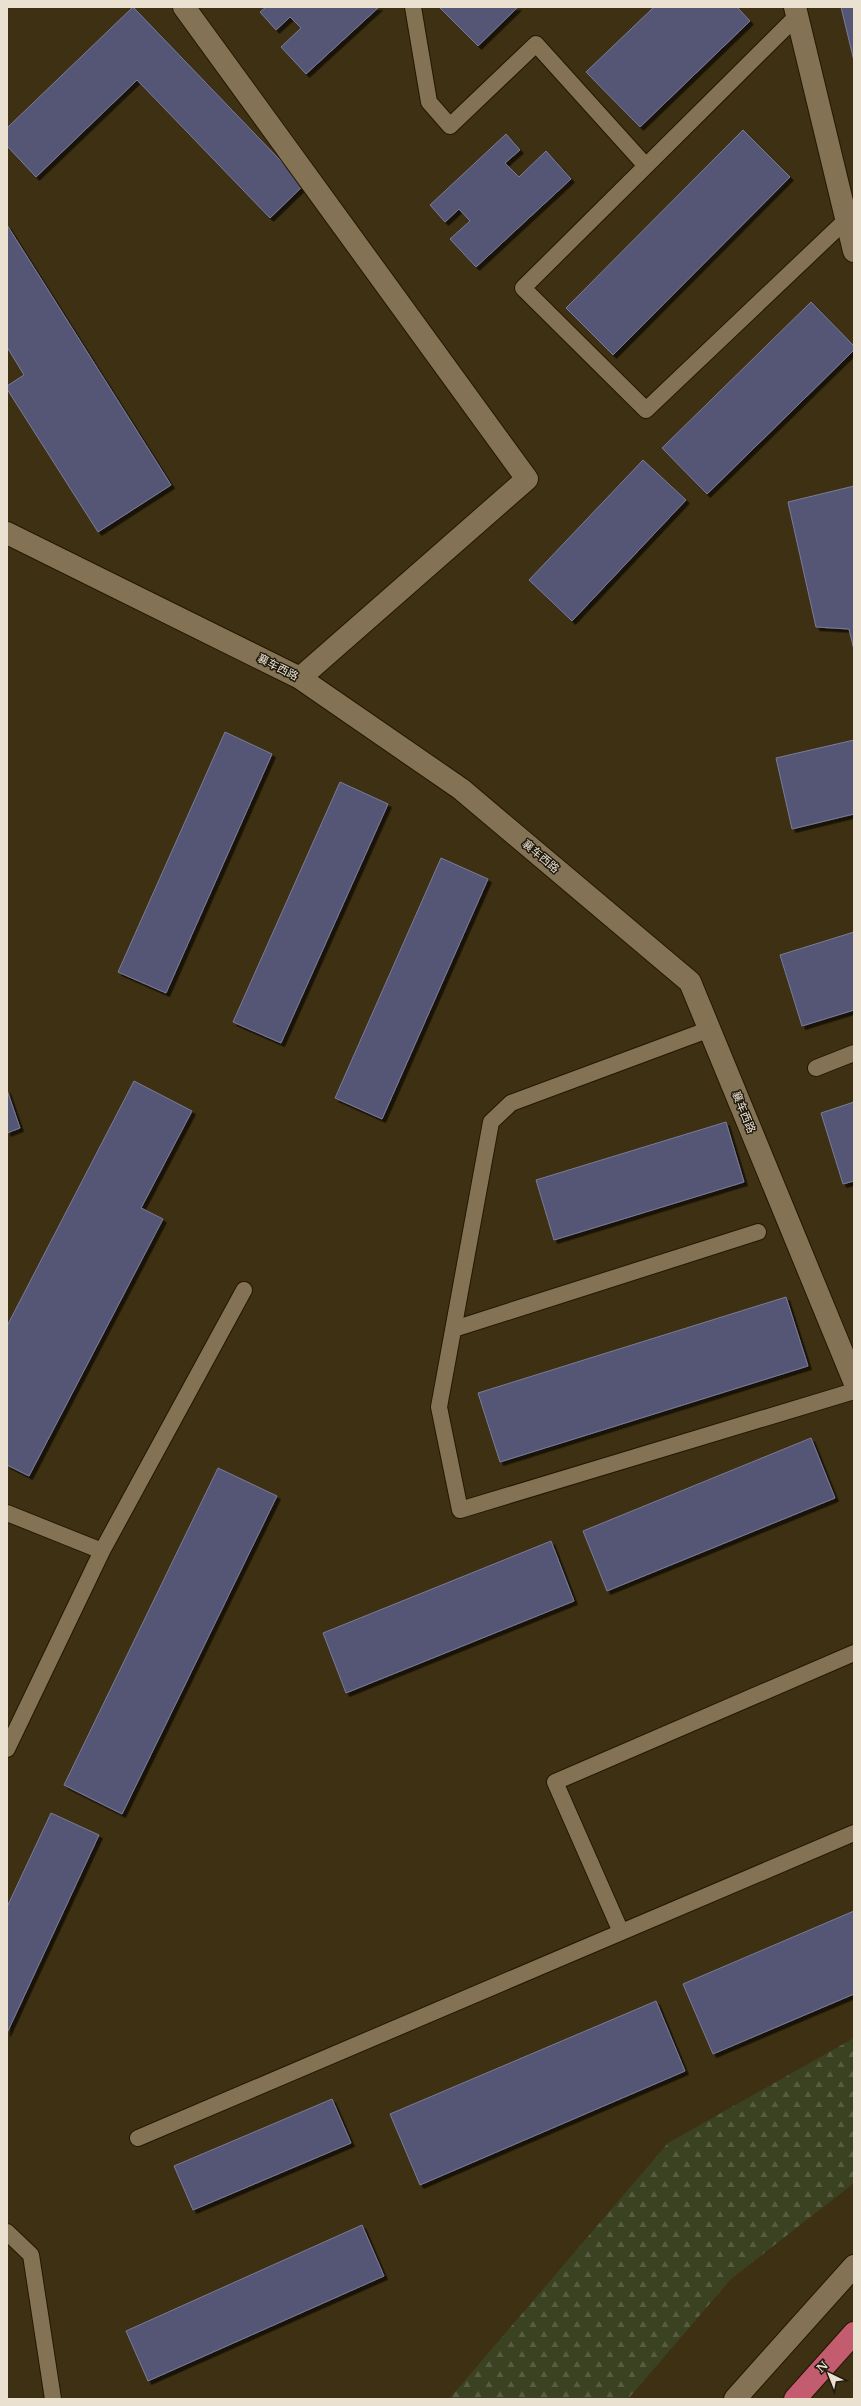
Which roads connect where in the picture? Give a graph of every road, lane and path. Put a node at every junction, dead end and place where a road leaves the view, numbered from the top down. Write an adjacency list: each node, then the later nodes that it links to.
1 (184, 7): 8 (street)
2 (413, 7): 4 (lane)
3 (796, 12): 4 (lane); 5 (street)
4 (646, 166): 5 (lane)
5 (846, 220): 6 (street)
6 (854, 251)
7 (7, 533): 8 (street, 襄车西路)
8 (300, 678): 9 (street, 襄车西路)
9 (710, 1029): 14 (lane); 15 (street, 襄车西路)
10 (854, 1053): 11 (lane)
11 (816, 1068)
12 (758, 1232): 14 (lane)
13 (244, 1290): 18 (lane)
14 (454, 1329): 16 (lane)
15 (854, 1381)
16 (854, 1391)
17 (7, 1512): 18 (lane)
18 (102, 1551): 20 (lane)
19 (854, 1653): 22 (lane)
20 (7, 1749)
21 (854, 1833): 22 (lane)
22 (621, 1932): 23 (lane)
23 (138, 2138)
24 (7, 2232): 27 (lane)
25 (854, 2266): 28 (street)
26 (854, 2333): 29 (highway)
27 (53, 2399)
28 (735, 2399)
29 (795, 2399)

